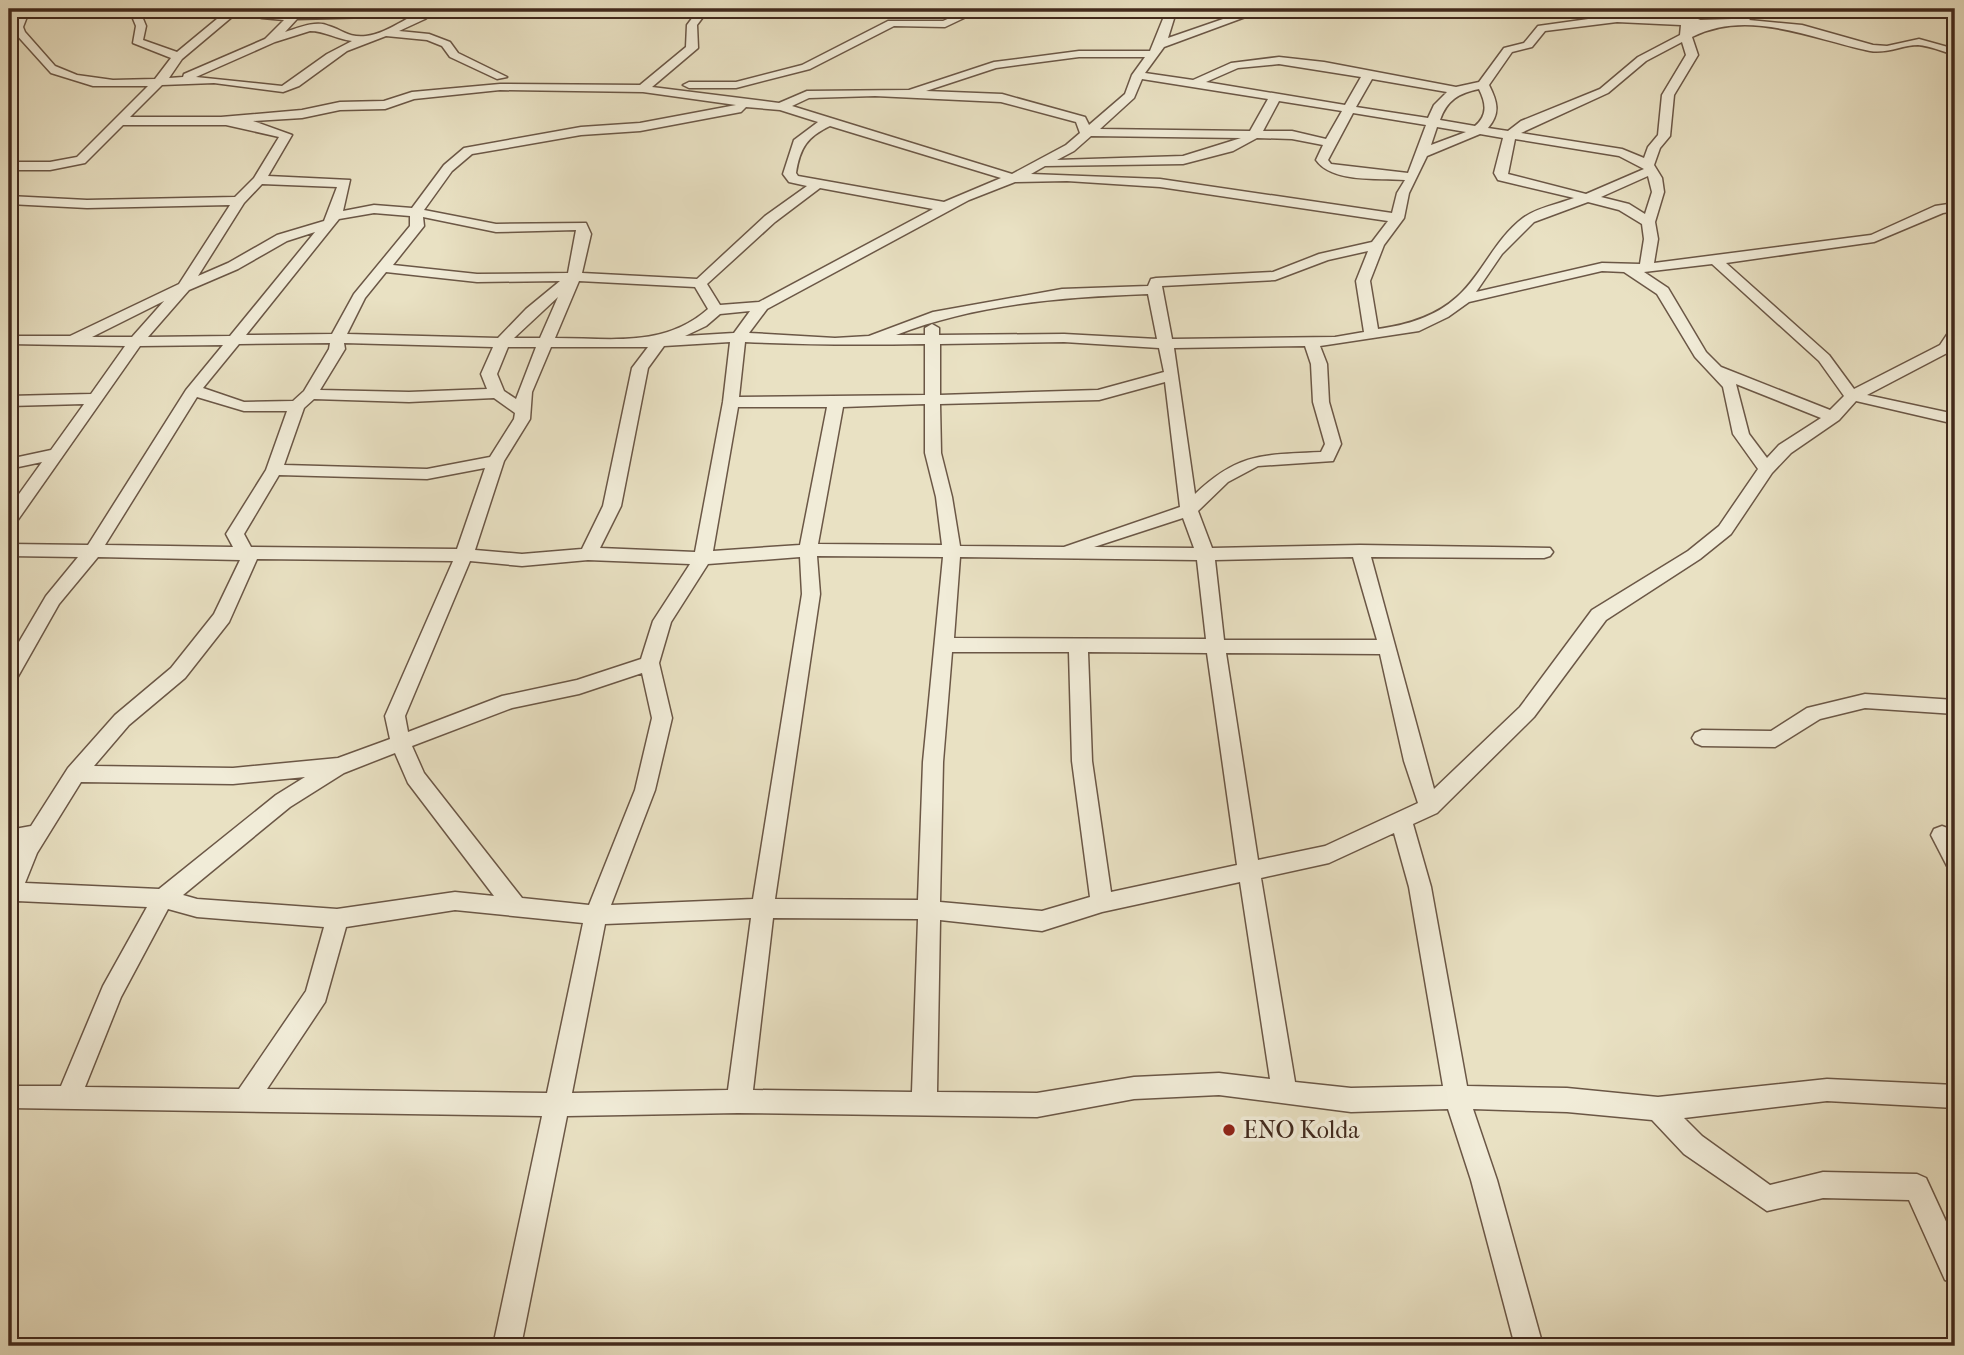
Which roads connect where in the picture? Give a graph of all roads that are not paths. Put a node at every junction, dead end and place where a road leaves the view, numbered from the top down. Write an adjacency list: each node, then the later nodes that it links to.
1 (25, 9): 32 (street)
2 (134, 9): 26 (street)
3 (235, 9): 26 (street)
4 (242, 9): 17 (street)
5 (306, 9): 17 (street)
6 (404, 9): 15 (street)
7 (433, 9): 21 (street)
8 (704, 9): 34 (street)
9 (978, 9): 34 (street)
10 (1172, 9): 24 (street)
11 (1262, 9): 24 (street)
12 (1648, 9): 16 (street)
13 (1708, 9): 20 (street)
14 (1758, 9): 18 (street)
15 (358, 16): 17 (street); 19 (street)
16 (1626, 18): 20 (street); 33 (street)
17 (290, 19): 23 (street)
18 (1729, 22): 20 (street); 25 (street)
19 (326, 28): 22 (street); 23 (street)
20 (1686, 28): 48 (street); 53 (street)
21 (389, 34): 22 (street); 29 (street)
22 (372, 40): 30 (street)
23 (269, 41): 30 (street)
24 (1156, 50): 27 (street); 36 (street)
25 (1955, 52)
26 (177, 57): 32 (street)
27 (1138, 75): 31 (street); 46 (street)
28 (1368, 75): 31 (street); 35 (street); 40 (street)
29 (501, 77)
30 (180, 79): 32 (street)
31 (1195, 84): 37 (street)
32 (152, 85): 42 (street)
33 (1483, 85): 35 (street); 45 (street)
34 (643, 89): 38 (street); 41 (street)
35 (1456, 90): 44 (street)
36 (906, 93): 39 (street); 46 (street)
37 (1276, 95): 40 (street); 47 (street)
38 (760, 104): 39 (street); 63 (street)
39 (781, 107): 43 (street)
40 (1349, 107): 44 (street); 49 (street)
41 (225, 120): 42 (street); 56 (street)
42 (121, 121): 52 (street)
43 (831, 121): 55 (street); 57 (street)
44 (1434, 122): 45 (street); 50 (street)
45 (1485, 128): 48 (street); 50 (street)
46 (1086, 132): 47 (street); 51 (street)
47 (1254, 134): 49 (street); 51 (street)
48 (1510, 135): 53 (street); 58 (street)
49 (1330, 143): 54 (street)
50 (1420, 154): 54 (street)
51 (1042, 164): 55 (street)
52 (9, 166)
53 (1650, 167): 58 (street); 66 (street)
54 (1413, 177): 64 (street)
55 (1013, 178): 61 (street); 64 (street)
56 (258, 180): 60 (street); 65 (street)
57 (816, 185): 61 (street); 73 (street)
58 (1581, 198): 66 (street); 76 (street)
59 (9, 200): 60 (street)
60 (239, 201): 74 (street)
61 (949, 207): 77 (street)
62 (1955, 207): 68 (street)
63 (416, 212): 65 (street); 69 (street); 72 (street)
64 (1397, 219): 67 (street)
65 (330, 221): 74 (street); 84 (street)
66 (1648, 222): 71 (street)
67 (1377, 246): 75 (street); 81 (street)
68 (1713, 258): 71 (street); 100 (street)
69 (384, 268): 72 (street); 83 (street)
70 (1628, 268): 71 (street); 76 (street); 95 (street)
71 (1646, 268)
72 (574, 277): 73 (street); 90 (street); 93 (street)
73 (701, 283): 78 (street)
74 (184, 286): 87 (street); 89 (street)
75 (1154, 290): 79 (street); 94 (street)
76 (1464, 299): 81 (street)
77 (762, 306): 78 (street); 82 (street)
78 (716, 310): 91 (street)
79 (933, 316): 85 (street); 88 (street)
80 (1955, 333): 100 (street)
81 (1372, 336): 92 (street)
82 (738, 337): 88 (street); 91 (street); 104 (street)
83 (337, 338): 84 (street); 93 (street); 99 (street)
84 (236, 339): 89 (street); 97 (street)
85 (930, 339): 88 (street); 94 (street); 103 (street)
86 (9, 340): 87 (street)
87 (75, 340): 89 (street)
88 (871, 340)
89 (136, 342): 101 (street)
90 (547, 342): 91 (street); 93 (street); 107 (street)
91 (659, 342): 125 (street)
92 (1311, 342): 94 (street); 115 (street)
93 (502, 343): 98 (street)
94 (1165, 344): 96 (street)
95 (1717, 370): 108 (street); 113 (street)
96 (1172, 374): 103 (street); 115 (street)
97 (194, 390): 106 (street); 120 (street)
98 (497, 393): 99 (street); 107 (street)
99 (310, 394): 106 (street)
100 (1852, 396): 108 (street); 109 (street)
101 (94, 398): 102 (street); 110 (street)
102 (9, 401)
103 (931, 401): 105 (street); 123 (street)
104 (731, 402): 105 (street); 128 (street)
105 (836, 402): 118 (street)
106 (297, 406): 114 (street)
107 (521, 410): 111 (street)
108 (1833, 417): 113 (street)
109 (1955, 419)
110 (55, 454): 112 (street); 116 (street)
111 (496, 461): 114 (street); 127 (street)
112 (9, 464)
113 (1766, 469): 141 (street)
114 (274, 470): 122 (street)
115 (1189, 510): 124 (street); 126 (street)
116 (9, 520)
117 (9, 550): 120 (street)
118 (808, 550): 123 (street); 128 (street); 152 (street)
119 (1360, 551): 121 (street); 126 (street); 132 (street)
120 (92, 552): 122 (street); 133 (street)
121 (1544, 552)
122 (243, 553): 127 (street); 140 (street)
123 (952, 553): 124 (street); 129 (street)
124 (1052, 553): 126 (street)
125 (588, 554): 127 (street); 128 (street)
126 (1205, 554): 131 (street)
127 (464, 555): 138 (street)
128 (703, 558): 134 (street)
129 (945, 645): 130 (street); 153 (street)
130 (1078, 646): 131 (street); 150 (street)
131 (1215, 646): 132 (street); 147 (street)
132 (1388, 647): 141 (street)
133 (17, 650): 135 (street)
134 (649, 663): 138 (street); 154 (street)
135 (9, 675)
136 (1955, 707): 137 (street)
137 (1702, 738)
138 (401, 744): 139 (street); 151 (street)
139 (340, 766): 140 (street); 149 (street)
140 (75, 774): 143 (street)
141 (1430, 807): 142 (street)
142 (1402, 823): 147 (street); 159 (street)
143 (36, 834): 145 (street); 148 (street)
144 (1942, 835): 146 (street)
145 (9, 839)
146 (1955, 860)
147 (1247, 874): 150 (street); 156 (street)
148 (10, 893): 149 (street)
149 (163, 898): 155 (street); 160 (street)
150 (1102, 903): 153 (street)
151 (514, 905): 154 (street); 155 (street)
152 (763, 908): 153 (street); 154 (street); 162 (street)
153 (931, 911): 164 (street)
154 (597, 915): 163 (street)
155 (337, 919): 161 (street)
156 (1284, 1092): 159 (street); 164 (street)
157 (1955, 1096): 165 (street)
158 (9, 1097): 160 (street)
159 (1457, 1097): 165 (street); 168 (street)
160 (68, 1099): 161 (street)
161 (244, 1101): 163 (street)
162 (738, 1101): 163 (street); 164 (street)
163 (556, 1105): 167 (street)
164 (924, 1105)
165 (1658, 1109): 166 (street)
166 (1955, 1270)
167 (507, 1346)
168 (1529, 1346)

